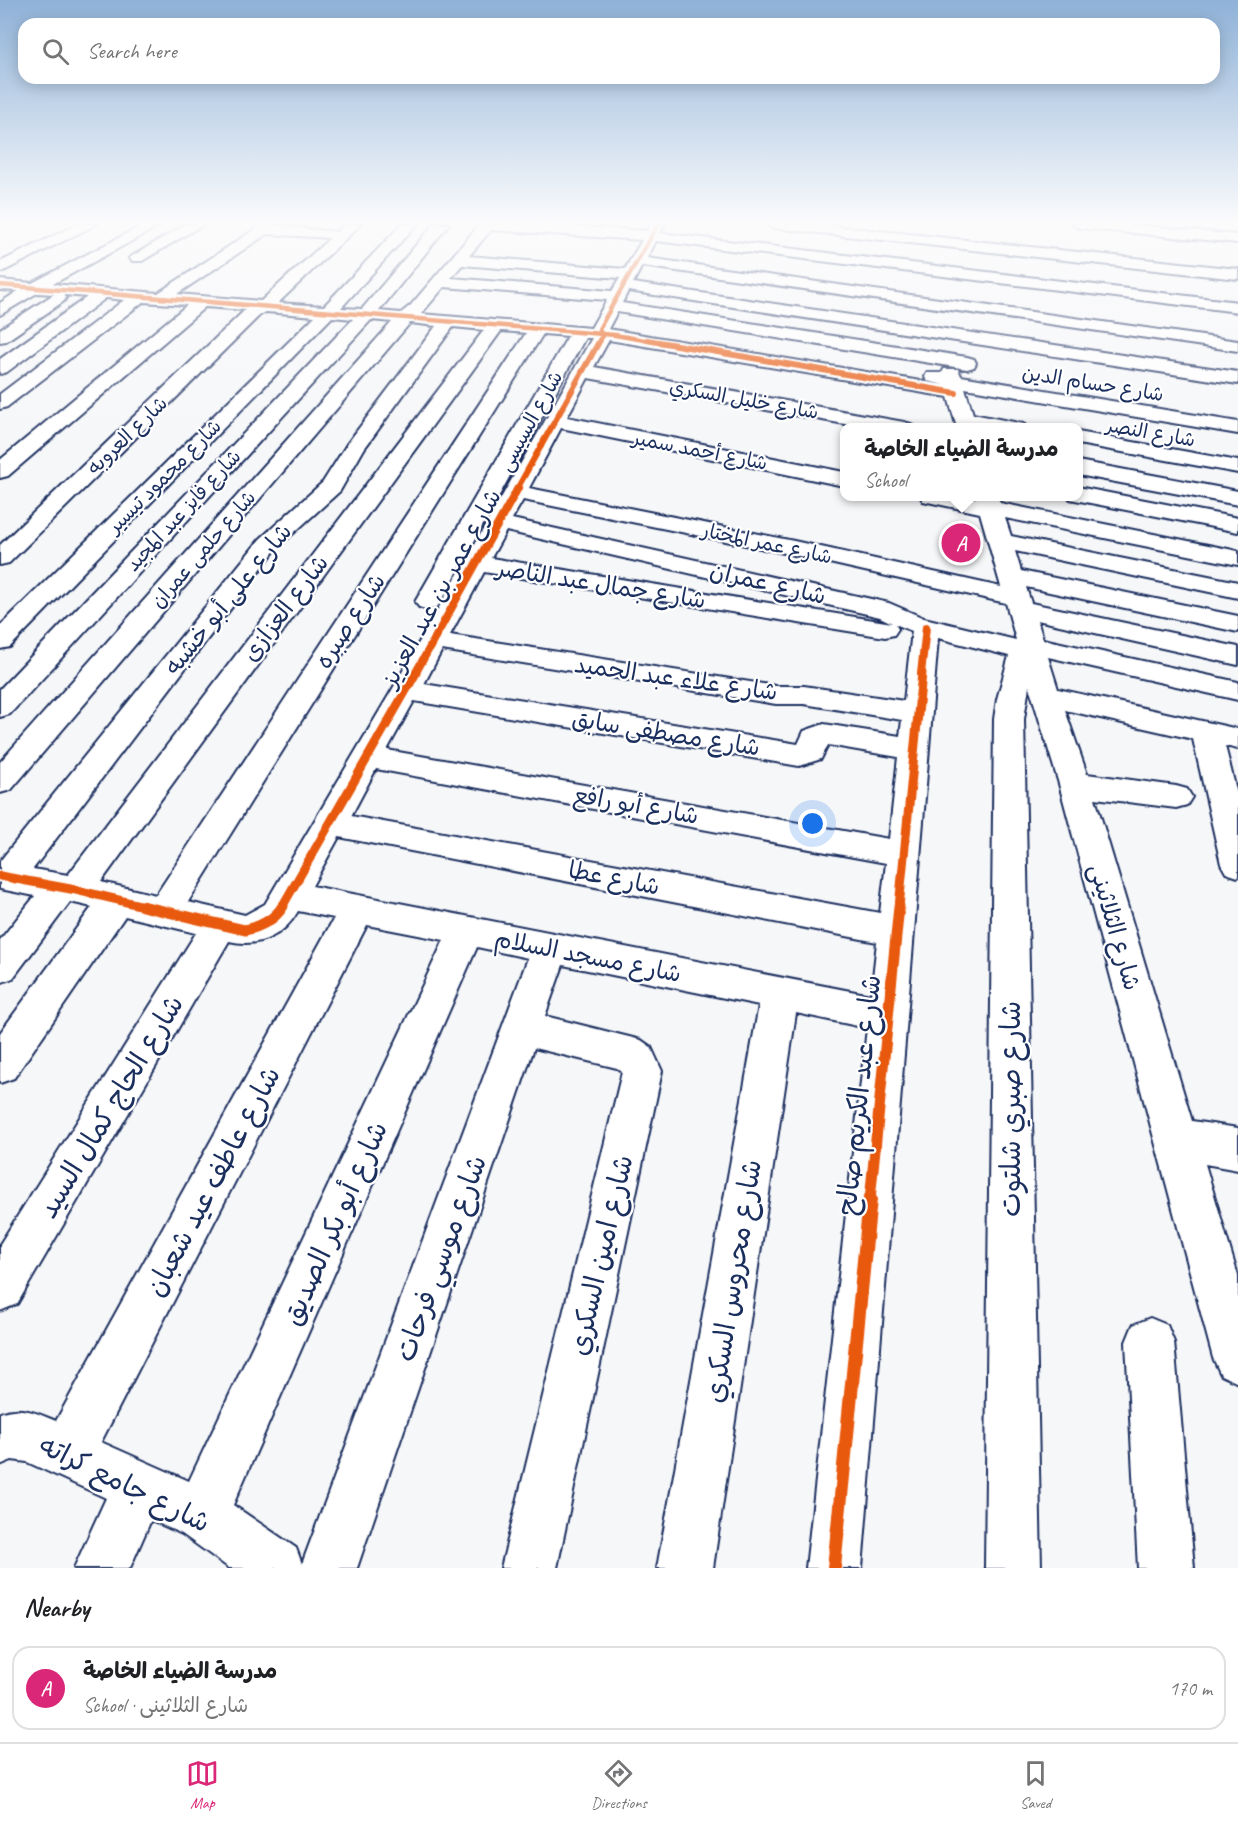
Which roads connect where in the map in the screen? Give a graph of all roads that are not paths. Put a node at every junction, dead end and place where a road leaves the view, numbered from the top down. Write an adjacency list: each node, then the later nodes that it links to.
1 (20, 297): 28 (street)
2 (63, 297): 36 (street)
3 (86, 297): 41 (street)
4 (130, 297): 46 (street)
5 (266, 297): 26 (street, شارع العروبه)
6 (268, 297): 26 (street, شارع العروبه)
7 (342, 297): 29 (street, شارع محمود تيسير)
8 (380, 297): 31 (street, شارع فايز عبد المجيد)
9 (425, 297): 30 (street, شارع حلمى عمران)
10 (513, 297): 30 (street)
11 (596, 297): 35 (street)
12 (614, 297): 72 (street, شارع السيسى)
13 (616, 297): 42 (street, شارع عمر بن عبد العزيز)
14 (623, 297): 45 (street)
15 (848, 297): 25 (street)
16 (848, 297): 25 (street)
17 (848, 297): 25 (street)
18 (848, 297): 25 (street)
19 (909, 297): 25 (street)
20 (923, 297): 25 (street)
21 (933, 297): 25 (street)
22 (1095, 297): 25 (street)
23 (161, 298): 24 (street)
24 (202, 301): 26 (street); 55 (street)
25 (935, 303): 27 (street); 33 (street); 37 (street); 38 (street); 39 (street); 40 (street); 43 (street); 44 (street); 45 (street)
26 (256, 307): 29 (street); 65 (street, شارع العروبه)
27 (1238, 308)
28 (0, 310)
29 (329, 311): 31 (street); 76 (street, شارع محمود تيسير)
30 (413, 311): 31 (street); 32 (street); 88 (street, شارع حلمى عمران)
31 (366, 314): 83 (street, شارع فايز عبد المجيد)
32 (448, 322): 34 (street); 94 (street, شارع على أبو خشبه)
33 (1238, 323)
34 (495, 327): 35 (street); 95 (street, شارع العزازى)
35 (537, 330): 99 (street, شارع صبره)
36 (0, 337)
37 (1238, 338)
38 (1238, 346)
39 (1238, 362)
40 (983, 365)
41 (0, 368)
42 (583, 371): 47 (street, شارع عمر بن عبد العزيز); 48 (street, شارع خليل السكري)
43 (1238, 378)
44 (1238, 395)
45 (960, 403): 49 (street); 50 (street); 52 (street, شارع النصر)
46 (0, 404)
47 (556, 421): 56 (street, شارع أحمد سمير); 57 (street, شارع عمر بن عبد العزيز)
48 (876, 423)
49 (1006, 423)
50 (1238, 428)
51 (1083, 439): 53 (street)
52 (1238, 447)
53 (1238, 467)
54 (1083, 469): 59 (street)
55 (0, 471)
56 (840, 478)
57 (517, 492): 62 (street, شارع عمر بن عبد العزيز); 71 (street, شارع عمر المختار)
58 (1083, 495): 63 (street)
59 (1238, 498)
60 (947, 501): 61 (street)
61 (993, 515): 66 (street); 70 (street); 71 (street, شارع الثلاثينى)
62 (500, 523): 64 (street, شارع عمران); 67 (street, شارع عمر بن عبد العزيز)
63 (1238, 525)
64 (574, 538): 68 (street); 69 (street, شارع عمران)
65 (0, 558)
66 (1238, 558)
67 (477, 564): 68 (street, شارع جمال عبد الناصر); 77 (street, شارع عمر بن عبد العزيز)
68 (553, 575): 73 (street, شارع جمال عبد الناصر)
69 (765, 581): 73 (street); 74 (street, شارع عمران)
70 (1238, 590)
71 (1016, 594): 75 (street); 78 (street, شارع الثلاثينى); 79 (street)
72 (428, 602)
73 (757, 609): 74 (street, شارع جمال عبد الناصر)
74 (912, 622): 78 (street, شارع عمران); 84 (street, شارع عبد الكريم صالح)
75 (1238, 624)
76 (0, 641)
77 (434, 641): 80 (street, شارع عمر بن عبد العزيز); 84 (street, شارع علاء عبد الحميد)
78 (1029, 650): 81 (street, شارع عمران); 82 (street, شارع الثلاثينى); 125 (street, شارع صبري شلتوت)
79 (1238, 656)
80 (406, 690): 84 (street, شارع مصطفى سابق); 87 (street, شارع عمر بن عبد العزيز)
81 (1238, 691)
82 (1046, 696): 85 (street); 89 (street, شارع الثلاثينى)
83 (0, 707)
84 (916, 731): 92 (street, شارع عبد الكريم صالح)
85 (1206, 732): 86 (street); 93 (street)
86 (1238, 739)
87 (368, 757): 91 (street, شارع عمر بن عبد العزيز); 92 (street, شارع أبو رافع)
88 (0, 782)
89 (1075, 784): 90 (street); 109 (street, شارع الثلاثينى)
90 (1176, 797)
91 (331, 824): 96 (street, شارع عمر بن عبد العزيز); 102 (street, شارع عطا)
92 (904, 854): 102 (street, شارع عبد الكريم صالح)
93 (1238, 864)
94 (3, 877): 95 (street, شارع عمر بن عبد العزيز)
95 (68, 889): 97 (street, شارع عمر بن عبد العزيز); 104 (street, شارع العزازى)
96 (289, 895): 98 (street, شارع مسجد السلام); 100 (street, شارع عمر بن عبد العزيز)
97 (117, 900): 99 (street, شارع عمر بن عبد العزيز); 108 (street)
98 (357, 909): 101 (street, شارع مسجد السلام); 116 (street, شارع عاطف عيد شعبان)
99 (164, 911): 100 (street, شارع عمر بن عبد العزيز)
100 (220, 925): 111 (street, شارع الحاج كمال السيد)
101 (466, 931): 103 (street, شارع مسجد السلام); 118 (street, شارع أبو بكر الصديق)
102 (896, 932): 106 (street, شارع عبد الكريم صالح)
103 (550, 948): 105 (street, شارع مسجد السلام); 107 (street, شارع موسي فرحات)
104 (0, 967)
105 (780, 994): 106 (street, شارع مسجد السلام); 123 (street, شارع محروس السكري)
106 (888, 1015): 124 (street, شارع عبد الكريم صالح)
107 (522, 1028): 121 (street, شارع موسي فرحات); 122 (street, شارع امين السكري)
108 (0, 1065)
109 (1175, 1139): 110 (street); 112 (street, شارع الثلاثينى)
110 (1238, 1149)
111 (0, 1287)
112 (1230, 1303): 114 (street, شارع الثلاثينى)
113 (1150, 1342): 126 (street)
114 (1238, 1358)
115 (0, 1439): 116 (street, شارع جامع كراته)
116 (67, 1454): 117 (street, شارع جامع كراته)
117 (140, 1486): 118 (street, شارع جامع كراته); 120 (street)
118 (201, 1515): 119 (street, شارع جامع كراته)
119 (255, 1561)
120 (102, 1568)
121 (329, 1568)
122 (528, 1568)
123 (685, 1568)
124 (834, 1568)
125 (1013, 1568)
126 (1166, 1568)

